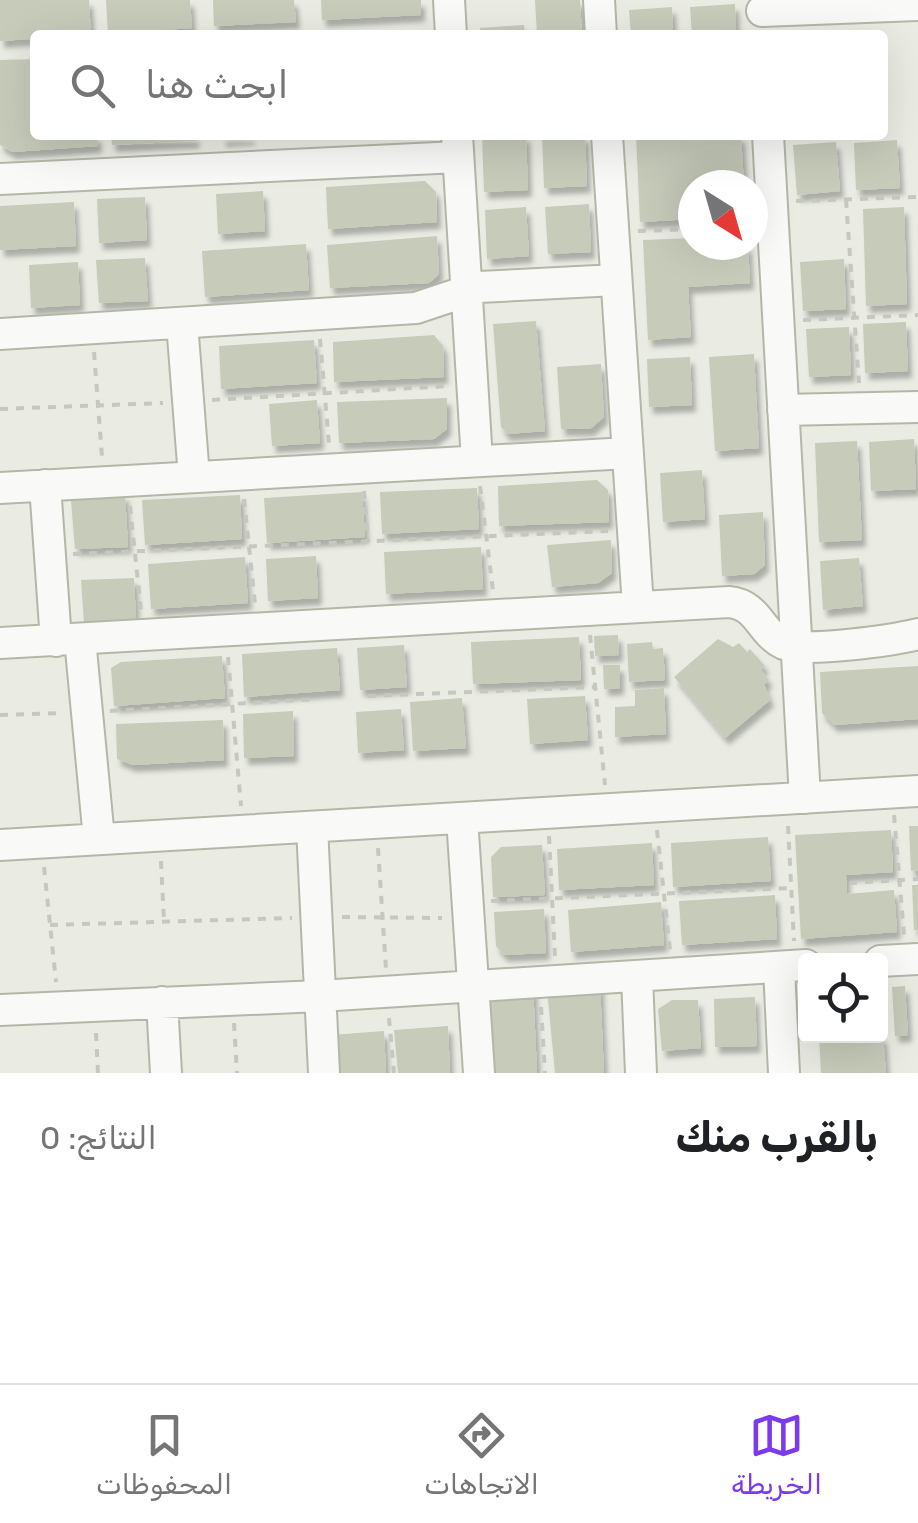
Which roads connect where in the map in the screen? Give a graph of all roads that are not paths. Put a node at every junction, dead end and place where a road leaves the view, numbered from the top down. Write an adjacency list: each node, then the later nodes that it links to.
1 (449, 0): 5 (street)
2 (599, 0): 6 (street)
3 (918, 5): 4 (street)
4 (762, 15)
5 (451, 30)
6 (601, 30)
7 (607, 140): 11 (street)
8 (768, 140): 16 (street)
9 (457, 146): 10 (street); 12 (street)
10 (0, 179)
11 (616, 280): 12 (street); 17 (street)
12 (466, 290): 13 (street); 18 (street)
13 (182, 323): 14 (street); 19 (street)
14 (0, 334)
15 (918, 407): 16 (street)
16 (783, 410): 26 (street)
17 (628, 454): 18 (street); 22 (street)
18 (477, 461): 19 (street)
19 (194, 477): 20 (street)
20 (45, 486): 21 (street); 24 (street)
21 (0, 488)
22 (638, 607): 24 (street); 26 (street)
23 (918, 634): 26 (street)
24 (68, 640): 25 (street); 31 (street)
25 (0, 644)
26 (794, 646): 28 (street)
27 (905, 792): 28 (street)
28 (796, 798): 29 (street)
29 (462, 818): 30 (street); 35 (street)
30 (312, 827): 31 (street); 36 (street)
31 (98, 840): 32 (street)
32 (0, 845)
33 (794, 966): 34 (street); 43 (street)
34 (636, 977): 35 (street); 42 (street)
35 (473, 986): 36 (street); 41 (street)
36 (320, 996): 37 (street); 40 (street)
37 (162, 1002): 38 (street); 39 (street)
38 (0, 1010)
39 (166, 1073)
40 (324, 1073)
41 (478, 1073)
42 (641, 1073)
43 (784, 1073)

